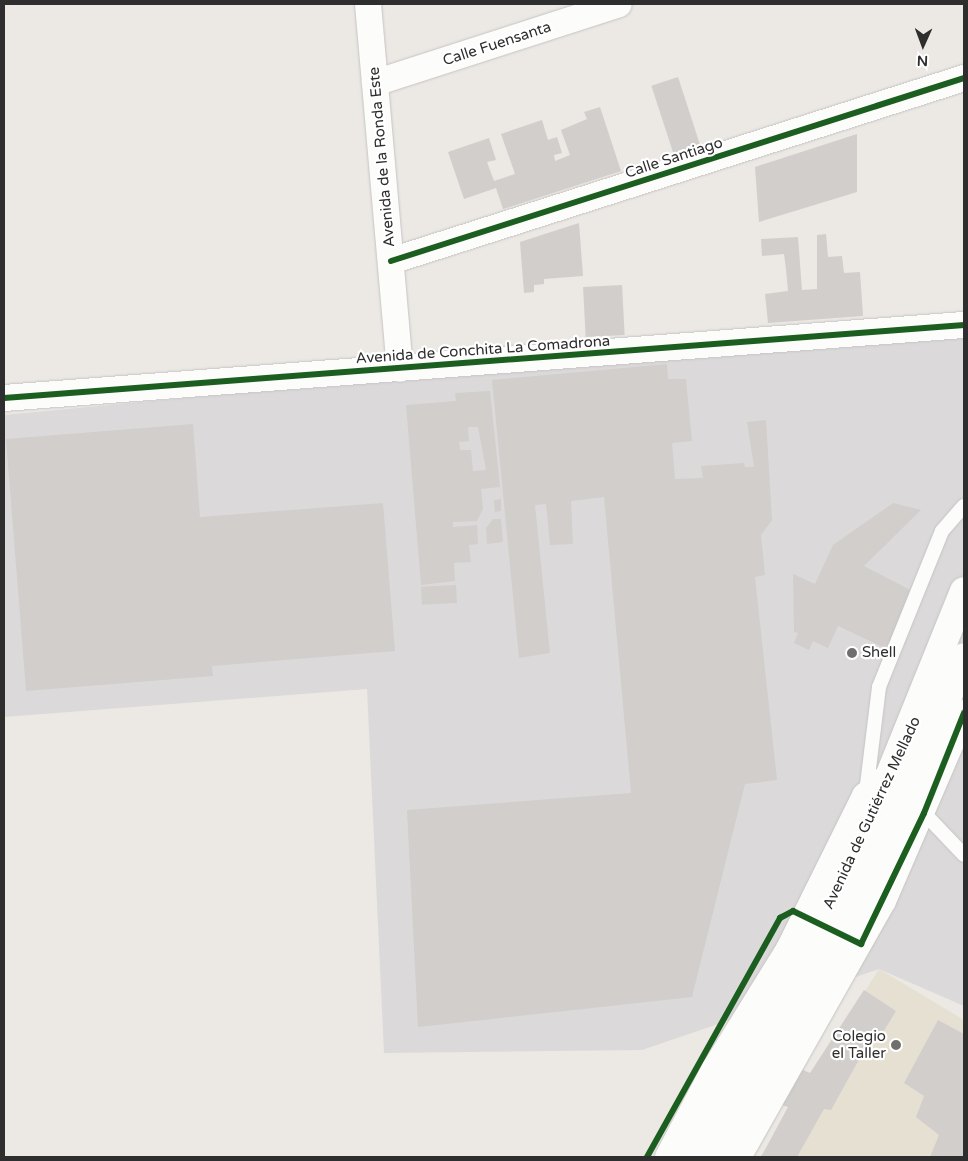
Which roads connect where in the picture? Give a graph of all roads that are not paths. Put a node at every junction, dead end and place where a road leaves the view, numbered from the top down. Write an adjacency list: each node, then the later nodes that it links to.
1 (368, 4): 4 (street, Avenida de la Ronda Este)
2 (619, 4): 4 (street, Calle Fuensanta)
3 (964, 78): 5 (street, Calle Santiago)
4 (375, 83): 5 (street, Avenida de la Ronda Este)
5 (391, 261): 7 (street, Avenida de la Ronda Este)
6 (964, 325): 7 (street, Avenida de Conchita La Comadrona)
7 (400, 369): 8 (street, Avenida de Conchita La Comadrona)
8 (4, 398)
9 (964, 506): 14 (lane)
10 (964, 591): 13 (main road, Avenida de Gutiérrez Mellado)
11 (964, 656): 19 (main road, Avenida de Gutiérrez Mellado)
12 (964, 713): 15 (street)
13 (894, 772): 14 (street); 18 (main road, Avenida de Gutiérrez Mellado)
14 (865, 796): 17 (street)
15 (924, 813): 16 (lane); 20 (street)
16 (964, 855)
17 (668, 1157)
18 (688, 1157)
19 (714, 1157)
20 (738, 1157)

